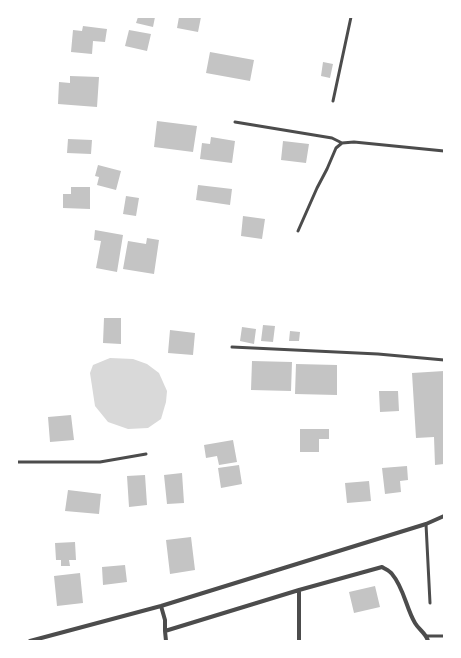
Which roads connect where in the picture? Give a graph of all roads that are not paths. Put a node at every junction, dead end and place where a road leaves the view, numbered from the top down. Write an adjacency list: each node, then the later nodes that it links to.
1 (351, 17): 2 (lane)
2 (333, 101)
3 (234, 122): 4 (lane)
4 (342, 143): 5 (lane); 6 (lane)
5 (444, 151)
6 (298, 231)
7 (232, 347): 8 (lane)
8 (444, 360)
9 (146, 454): 10 (lane)
10 (17, 462)
11 (444, 516): 12 (street)
12 (426, 524): 14 (lane); 15 (street)
13 (299, 590): 16 (street); 18 (street); 21 (street)
14 (430, 603)
15 (161, 606): 16 (street); 19 (street)
16 (165, 631): 20 (street)
17 (444, 636): 18 (lane)
18 (427, 639)
19 (30, 641)
20 (166, 641)
21 (298, 641)

